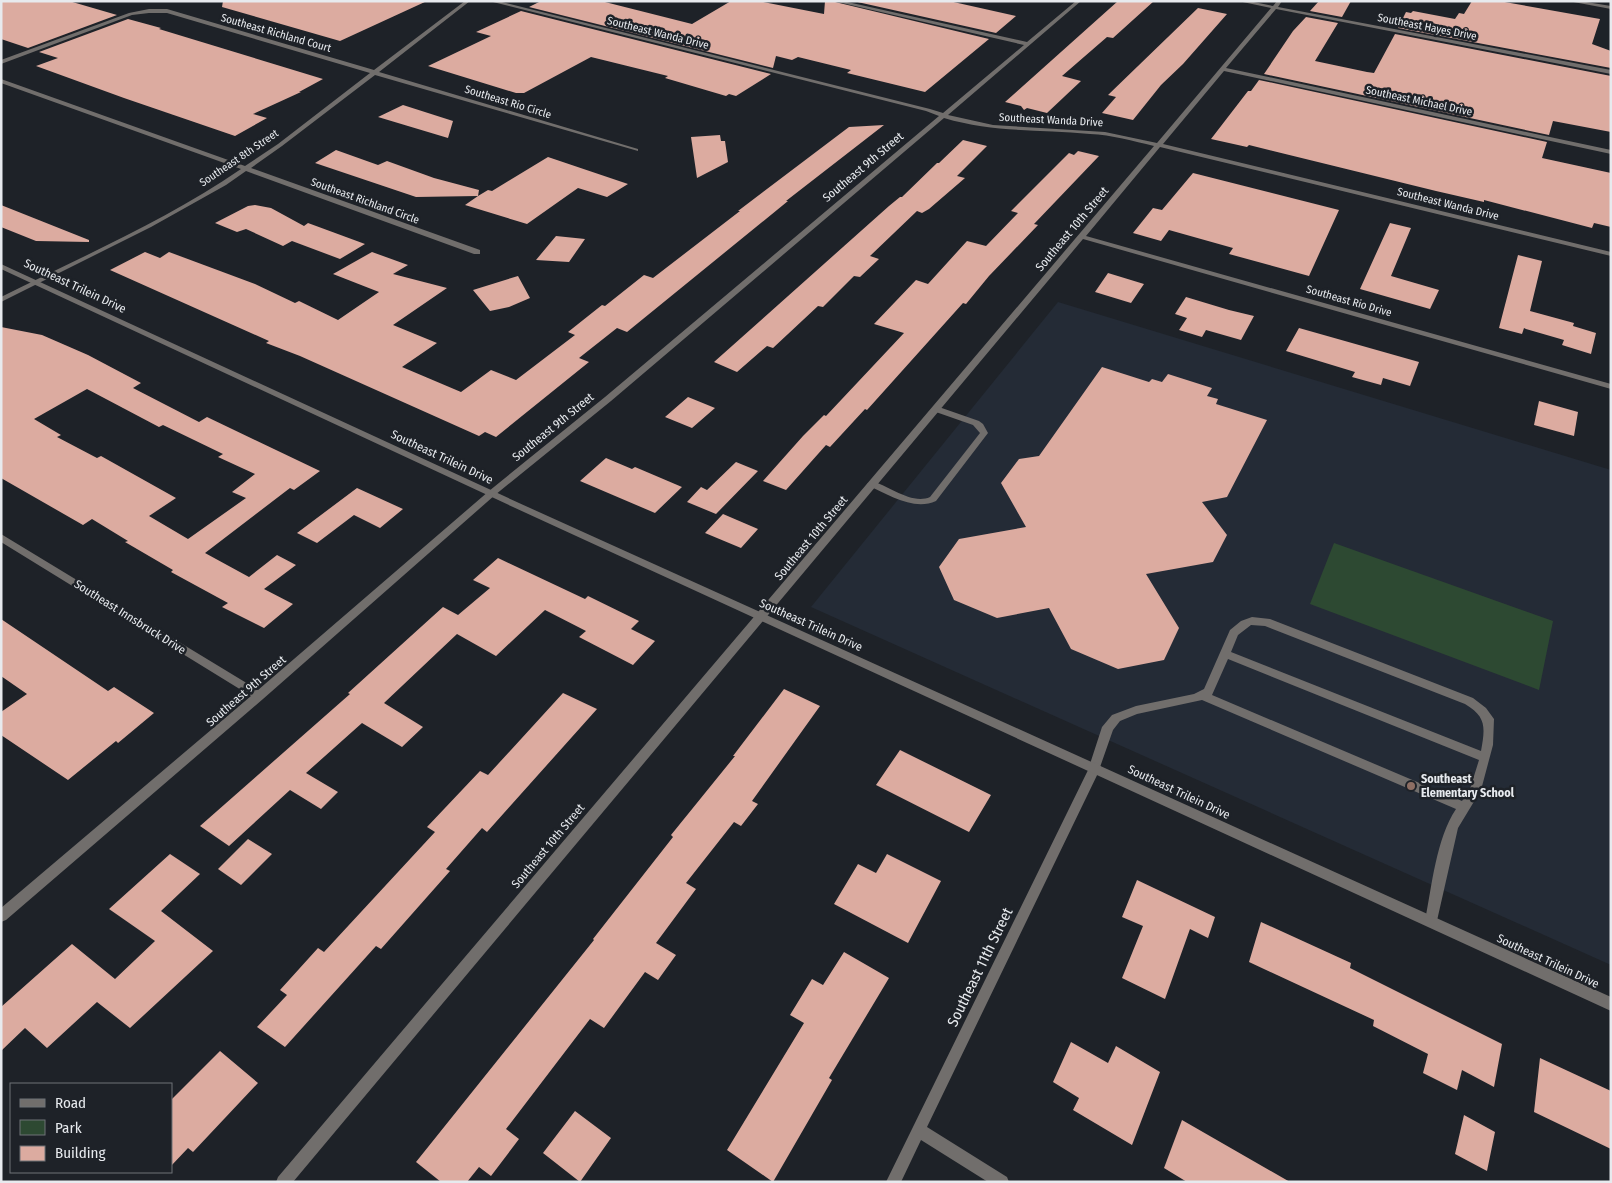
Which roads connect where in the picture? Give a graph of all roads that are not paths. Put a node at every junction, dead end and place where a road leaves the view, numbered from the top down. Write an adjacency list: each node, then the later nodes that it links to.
1 (468, 1): 12 (street, Southeast 8th Street)
2 (491, 1): 15 (street, Southeast Wanda Drive)
3 (835, 1): 9 (street)
4 (1079, 1): 9 (street, Southeast 9th Street)
5 (1240, 1): 7 (street, Southeast Hayes Drive)
6 (1570, 1): 8 (street)
7 (1277, 5): 11 (street, Southeast 10th Street); 13 (street, Southeast Hayes Drive)
8 (1611, 8)
9 (1029, 44): 15 (street, Southeast 9th Street)
10 (1, 62): 12 (street, Southeast Richland Court)
11 (1223, 69): 16 (street, Southeast 10th Street); 18 (street, Southeast Michael Drive)
12 (375, 72): 17 (street, Southeast Rio Circle); 19 (street, Southeast 8th Street)
13 (1611, 72)
14 (1, 81): 19 (street)
15 (943, 116): 16 (street, Southeast Wanda Drive); 29 (street, Southeast 9th Street)
16 (1158, 145): 20 (street, Southeast 10th Street); 22 (street, Southeast Wanda Drive)
17 (636, 150)
18 (1611, 152)
19 (245, 169): 21 (street, Southeast Richland Circle); 24 (street, Southeast 8th Street)
20 (1082, 237): 26 (street, Southeast Rio Drive); 27 (street, Southeast 10th Street)
21 (477, 252)
22 (1611, 254)
23 (1, 266): 24 (street, Southeast Trilein Drive)
24 (36, 282): 25 (street, Southeast 8th Street); 29 (street, Southeast Trilein Drive)
25 (1, 300)
26 (1611, 387)
27 (936, 409): 28 (street, Southeast 10th Street); 28 (street)
28 (872, 484): 31 (street, Southeast 10th Street)
29 (492, 493): 31 (street, Southeast Trilein Drive); 33 (street, Southeast 9th Street)
30 (1, 537): 33 (street, Southeast Innsbruck Drive)
31 (760, 615): 36 (street, Southeast Trilein Drive); 42 (street, Southeast 10th Street)
32 (1225, 654): 34 (street); 35 (street); 35 (street)
33 (259, 696): 38 (street, Southeast 9th Street)
34 (1202, 696): 36 (street, Southeast 11th Street); 37 (street)
35 (1484, 757): 37 (street)
36 (1095, 767): 39 (street, Southeast Trilein Drive); 41 (street, Southeast 11th Street)
37 (1463, 806): 39 (street)
38 (1, 916)
39 (1431, 921): 40 (street, Southeast Trilein Drive)
40 (1611, 1004)
41 (919, 1130): 43 (street, Southeast 11th Street); 44 (street)
42 (283, 1182)
43 (894, 1182)
44 (1002, 1182)

